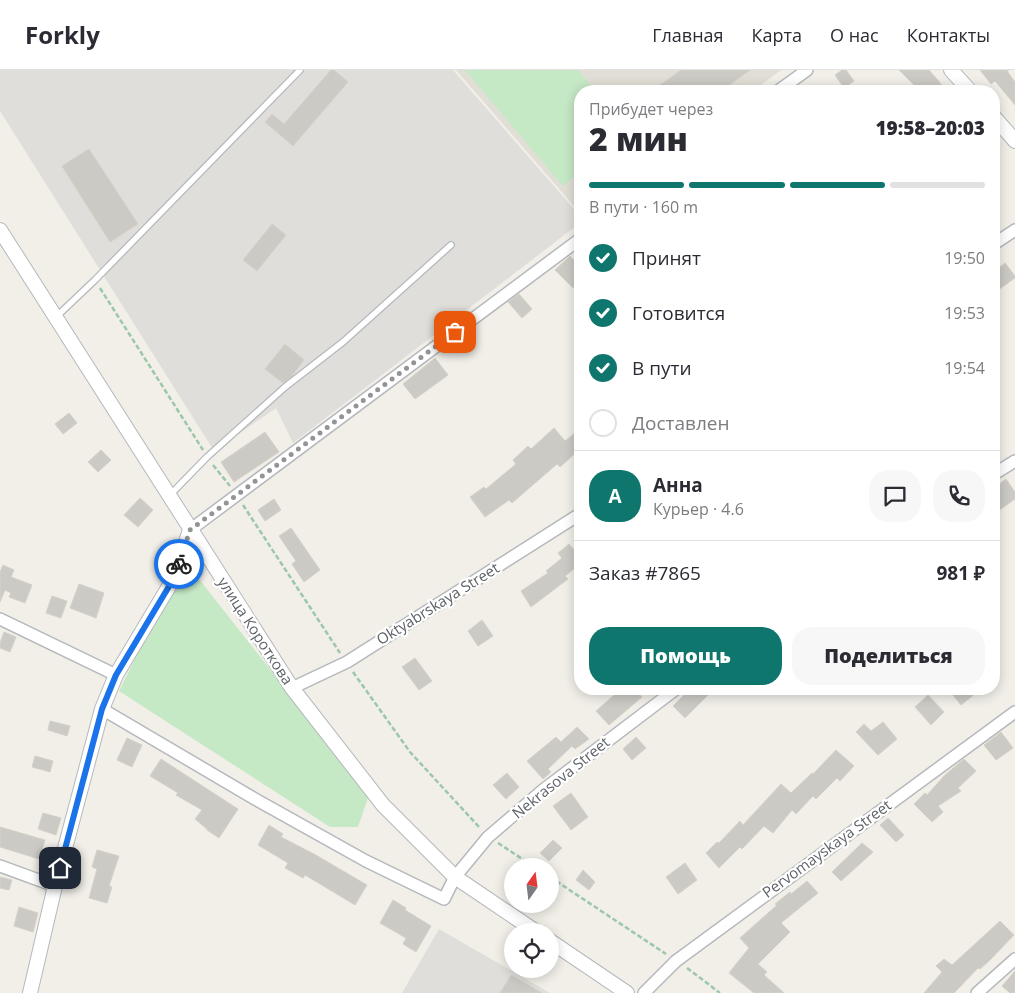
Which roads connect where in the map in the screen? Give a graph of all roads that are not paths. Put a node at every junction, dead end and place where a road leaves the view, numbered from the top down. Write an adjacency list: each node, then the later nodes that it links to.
1 (300, 70): 13 (lane)
2 (807, 70): 4 (street)
3 (951, 70): 5 (street)
4 (786, 85)
5 (965, 85)
6 (1000, 125): 7 (street)
7 (1015, 141)
8 (0, 230): 13 (street, улица Короткова)
9 (1015, 230): 10 (street)
10 (1000, 240)
11 (574, 243): 18 (street)
12 (451, 245): 16 (lane)
13 (56, 318): 16 (street, улица Короткова)
14 (1015, 461): 15 (street)
15 (1000, 470)
16 (169, 497): 18 (street, улица Короткова)
17 (574, 518): 21 (street, Oktyabrskaya Street)
18 (190, 530): 20 (street); 21 (street, улица Короткова)
19 (0, 619): 20 (street)
20 (116, 675): 23 (street)
21 (292, 688): 26 (street, улица Короткова)
22 (668, 695): 26 (street, Nekrasova Street)
23 (102, 709): 26 (street, Nekrasova Street); 27 (street)
24 (1015, 712): 33 (street, Pervomayskaya Street)
25 (0, 866): 27 (street)
26 (455, 877): 28 (street, улица Короткова)
27 (55, 886): 31 (street)
28 (524, 923)
29 (559, 947): 32 (street)
30 (1015, 959): 34 (street)
31 (30, 993)
32 (627, 993)
33 (644, 993)
34 (977, 993)

